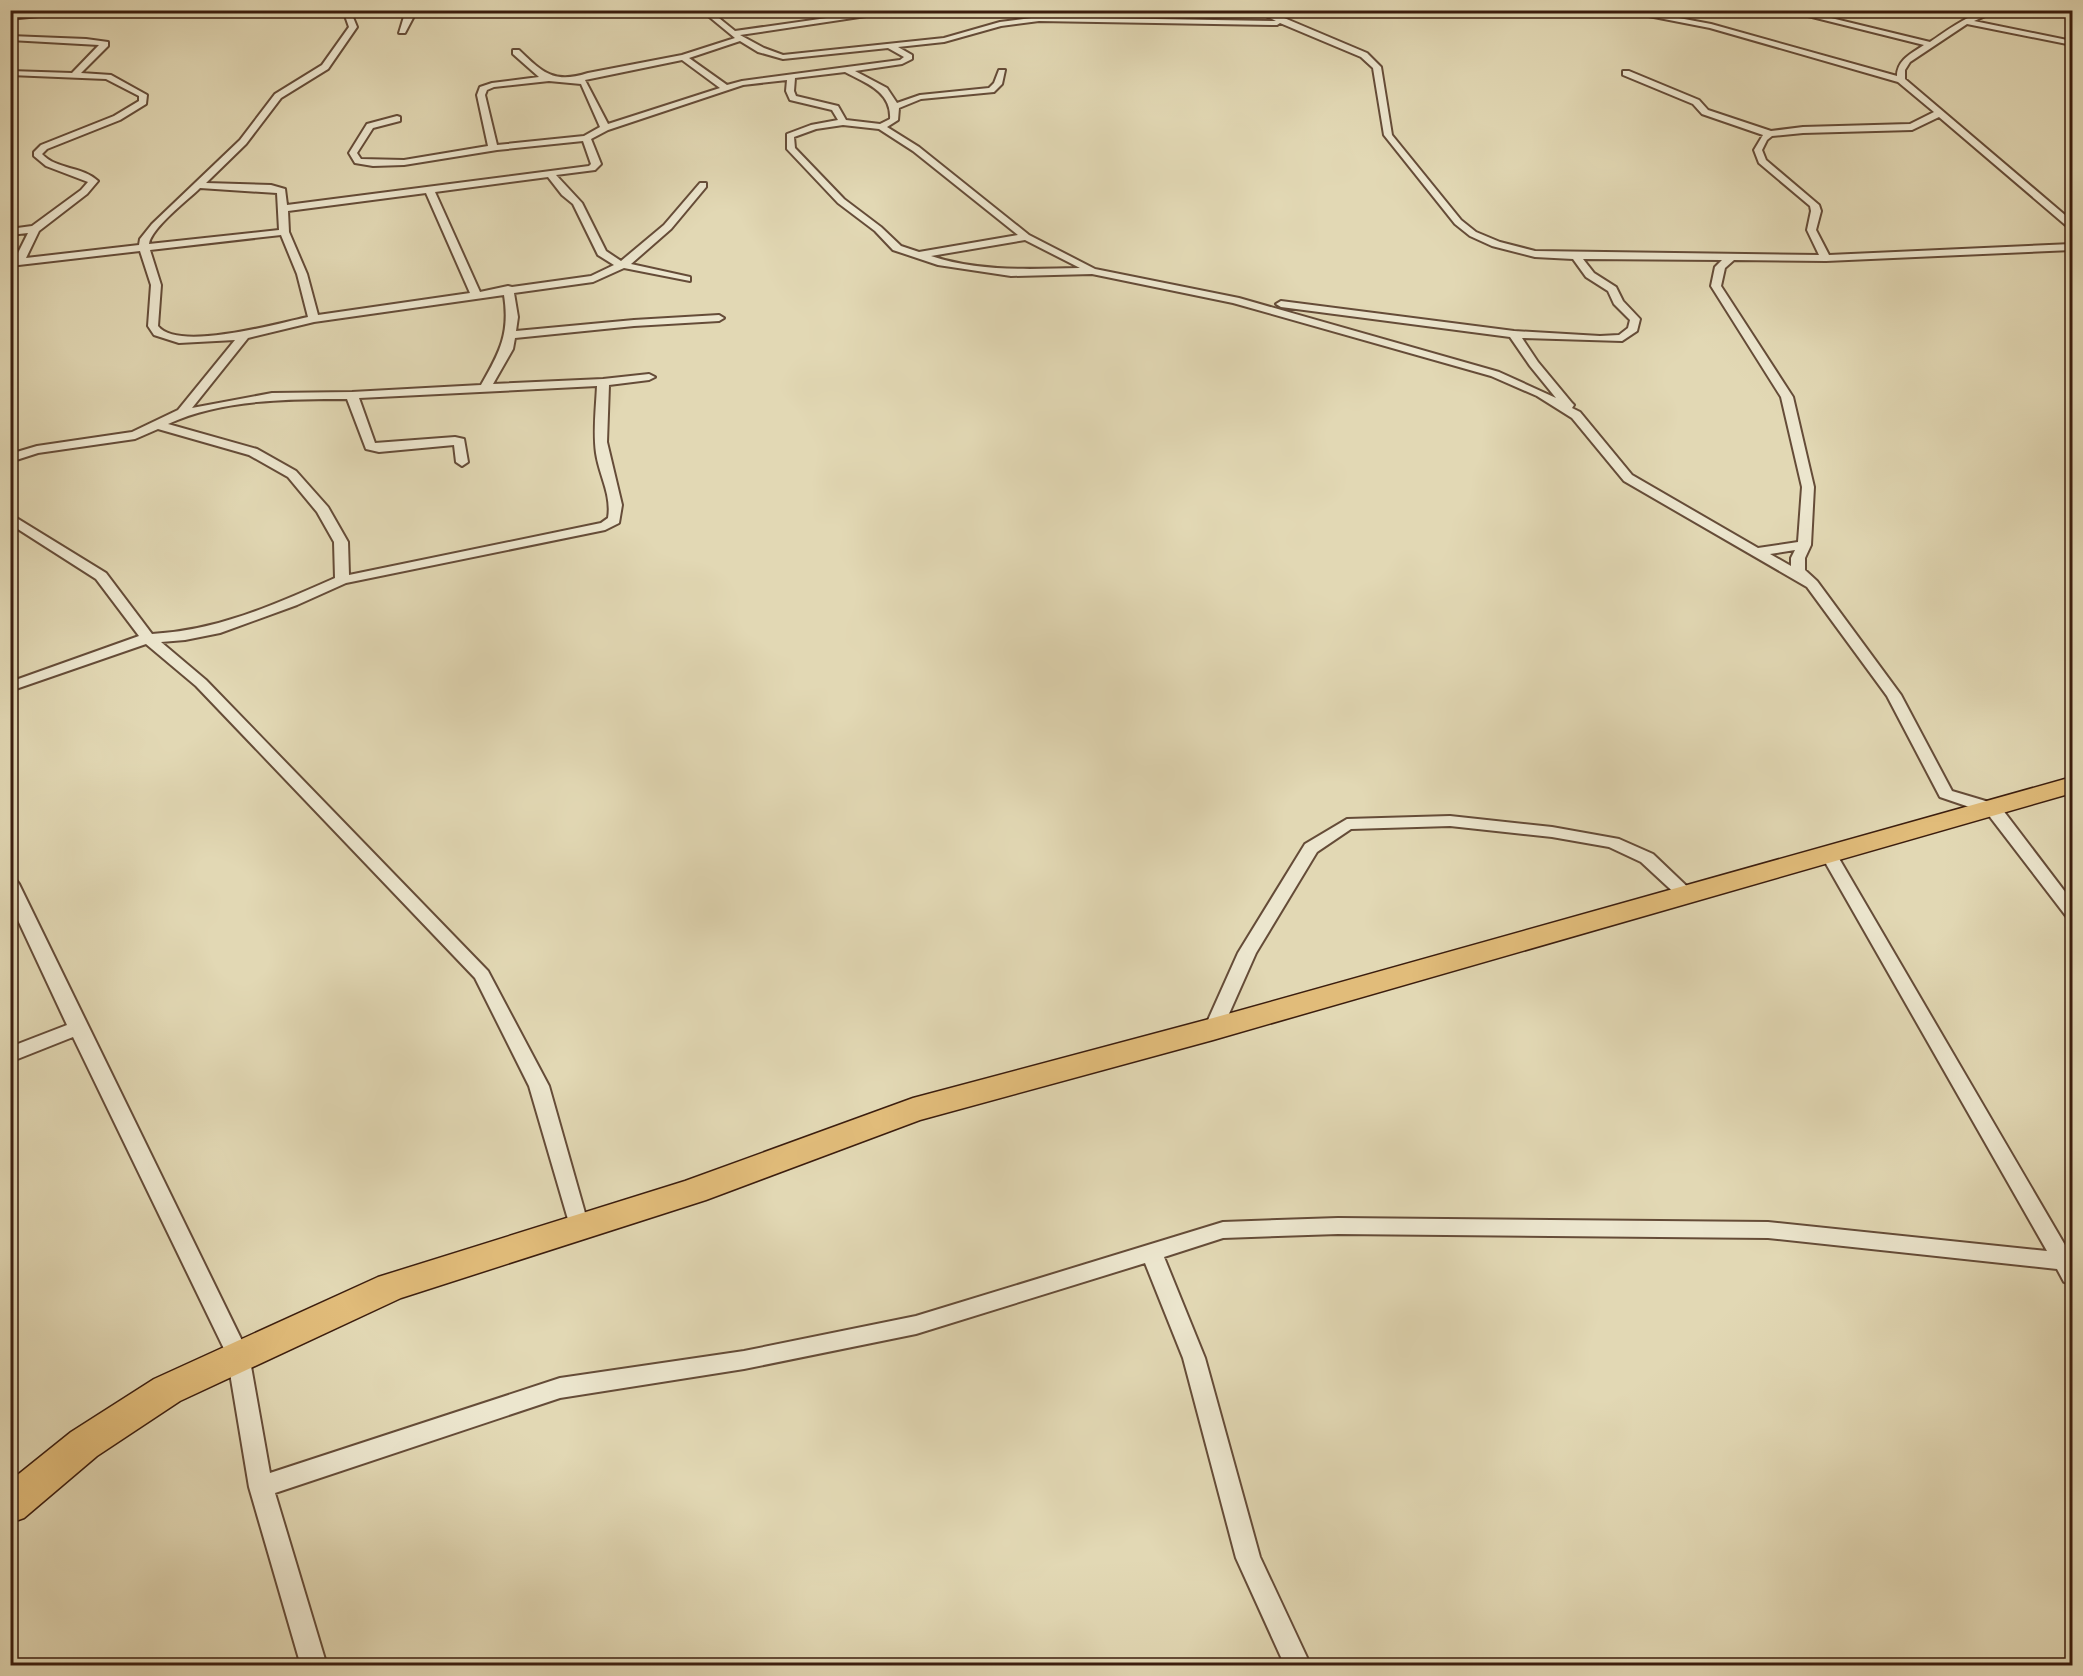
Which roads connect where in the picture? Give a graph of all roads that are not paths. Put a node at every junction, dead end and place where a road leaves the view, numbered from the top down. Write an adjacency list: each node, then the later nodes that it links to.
1 (93, 10): 12 (street)
2 (346, 10): 45 (street)
3 (410, 10): 17 (street)
4 (704, 10): 18 (street)
5 (833, 10): 14 (street)
6 (903, 10): 14 (street)
7 (1257, 10): 16 (street)
8 (1621, 10): 33 (street)
9 (1787, 10): 13 (street)
10 (1820, 10): 13 (street)
11 (1996, 10): 15 (street)
12 (11, 16)
13 (1808, 16): 22 (street)
14 (845, 18): 18 (street)
15 (1967, 21): 20 (street); 22 (street)
16 (1284, 24): 21 (street); 57 (street)
17 (402, 31)
18 (738, 36): 21 (street); 24 (street)
19 (10, 38): 29 (street)
20 (2073, 43)
21 (888, 45): 25 (street)
22 (1933, 45): 33 (street)
23 (516, 52): 31 (street)
24 (682, 57): 32 (street); 34 (street)
25 (848, 70): 30 (street); 35 (street)
26 (1002, 72): 35 (street)
27 (10, 73): 29 (street)
28 (1626, 73): 41 (street)
29 (75, 75): 50 (street)
30 (791, 77): 34 (street); 38 (street)
31 (546, 79): 32 (street); 43 (street)
32 (578, 80): 40 (street)
33 (1901, 80): 36 (street)
34 (724, 87): 40 (street)
35 (895, 107): 39 (street)
36 (1940, 113): 41 (street); 49 (street)
37 (397, 119): 43 (street)
38 (843, 122): 39 (street); 56 (street)
39 (880, 127): 53 (street)
40 (605, 128): 42 (street)
41 (1770, 134): 59 (street)
42 (586, 138): 43 (street); 44 (street)
43 (493, 147)
44 (551, 175): 47 (street); 61 (street)
45 (199, 185): 48 (street); 55 (street)
46 (703, 185): 61 (street)
47 (430, 191): 48 (street); 65 (street)
48 (282, 209): 52 (street)
49 (2073, 226)
50 (35, 230): 51 (street); 60 (street)
51 (10, 232)
52 (284, 232): 55 (street); 68 (street)
53 (1026, 237): 56 (street); 62 (street)
54 (2073, 247): 59 (street)
55 (144, 248): 60 (street); 70 (street)
56 (919, 255): 62 (street)
57 (1576, 256): 58 (street); 69 (street)
58 (1732, 257): 59 (street); 82 (street)
59 (1826, 258)
60 (15, 263)
61 (619, 264): 63 (street); 64 (street)
62 (1092, 271): 66 (street)
63 (686, 279)
64 (508, 290): 65 (street); 71 (street)
65 (476, 294): 68 (street)
66 (1235, 300): 69 (street); 77 (street)
67 (719, 318): 71 (street)
68 (314, 319): 70 (street)
69 (1514, 334): 77 (street)
70 (244, 336): 76 (street)
71 (510, 336): 74 (street)
72 (649, 377): 73 (street)
73 (603, 382): 74 (street); 84 (street)
74 (485, 388): 75 (street)
75 (352, 395): 76 (street); 80 (street)
76 (182, 413): 78 (street)
77 (1576, 416): 83 (street)
78 (159, 425): 79 (street); 84 (street)
79 (10, 458)
80 (462, 462)
81 (10, 518): 86 (street)
82 (1804, 545): 83 (street); 85 (street)
83 (1756, 552): 85 (street)
84 (342, 580): 86 (street)
85 (1812, 584): 89 (street)
86 (148, 638): 87 (street); 97 (street)
87 (10, 687)
88 (2073, 785): 89 (main road)
89 (1993, 809): 90 (main road); 93 (street)
90 (1829, 855): 92 (main road); 99 (street)
91 (10, 884): 94 (street)
92 (1687, 895): 95 (main road); 95 (street)
93 (2073, 912)
94 (78, 1028): 96 (street); 100 (street)
95 (1213, 1029): 97 (main road)
96 (10, 1054)
97 (579, 1227): 100 (main road)
98 (1151, 1251): 99 (street); 101 (street); 104 (street)
99 (2069, 1266)
100 (238, 1355): 101 (street); 102 (main road)
101 (261, 1487): 103 (street)
102 (10, 1505)
103 (314, 1665)
104 (1298, 1665)

